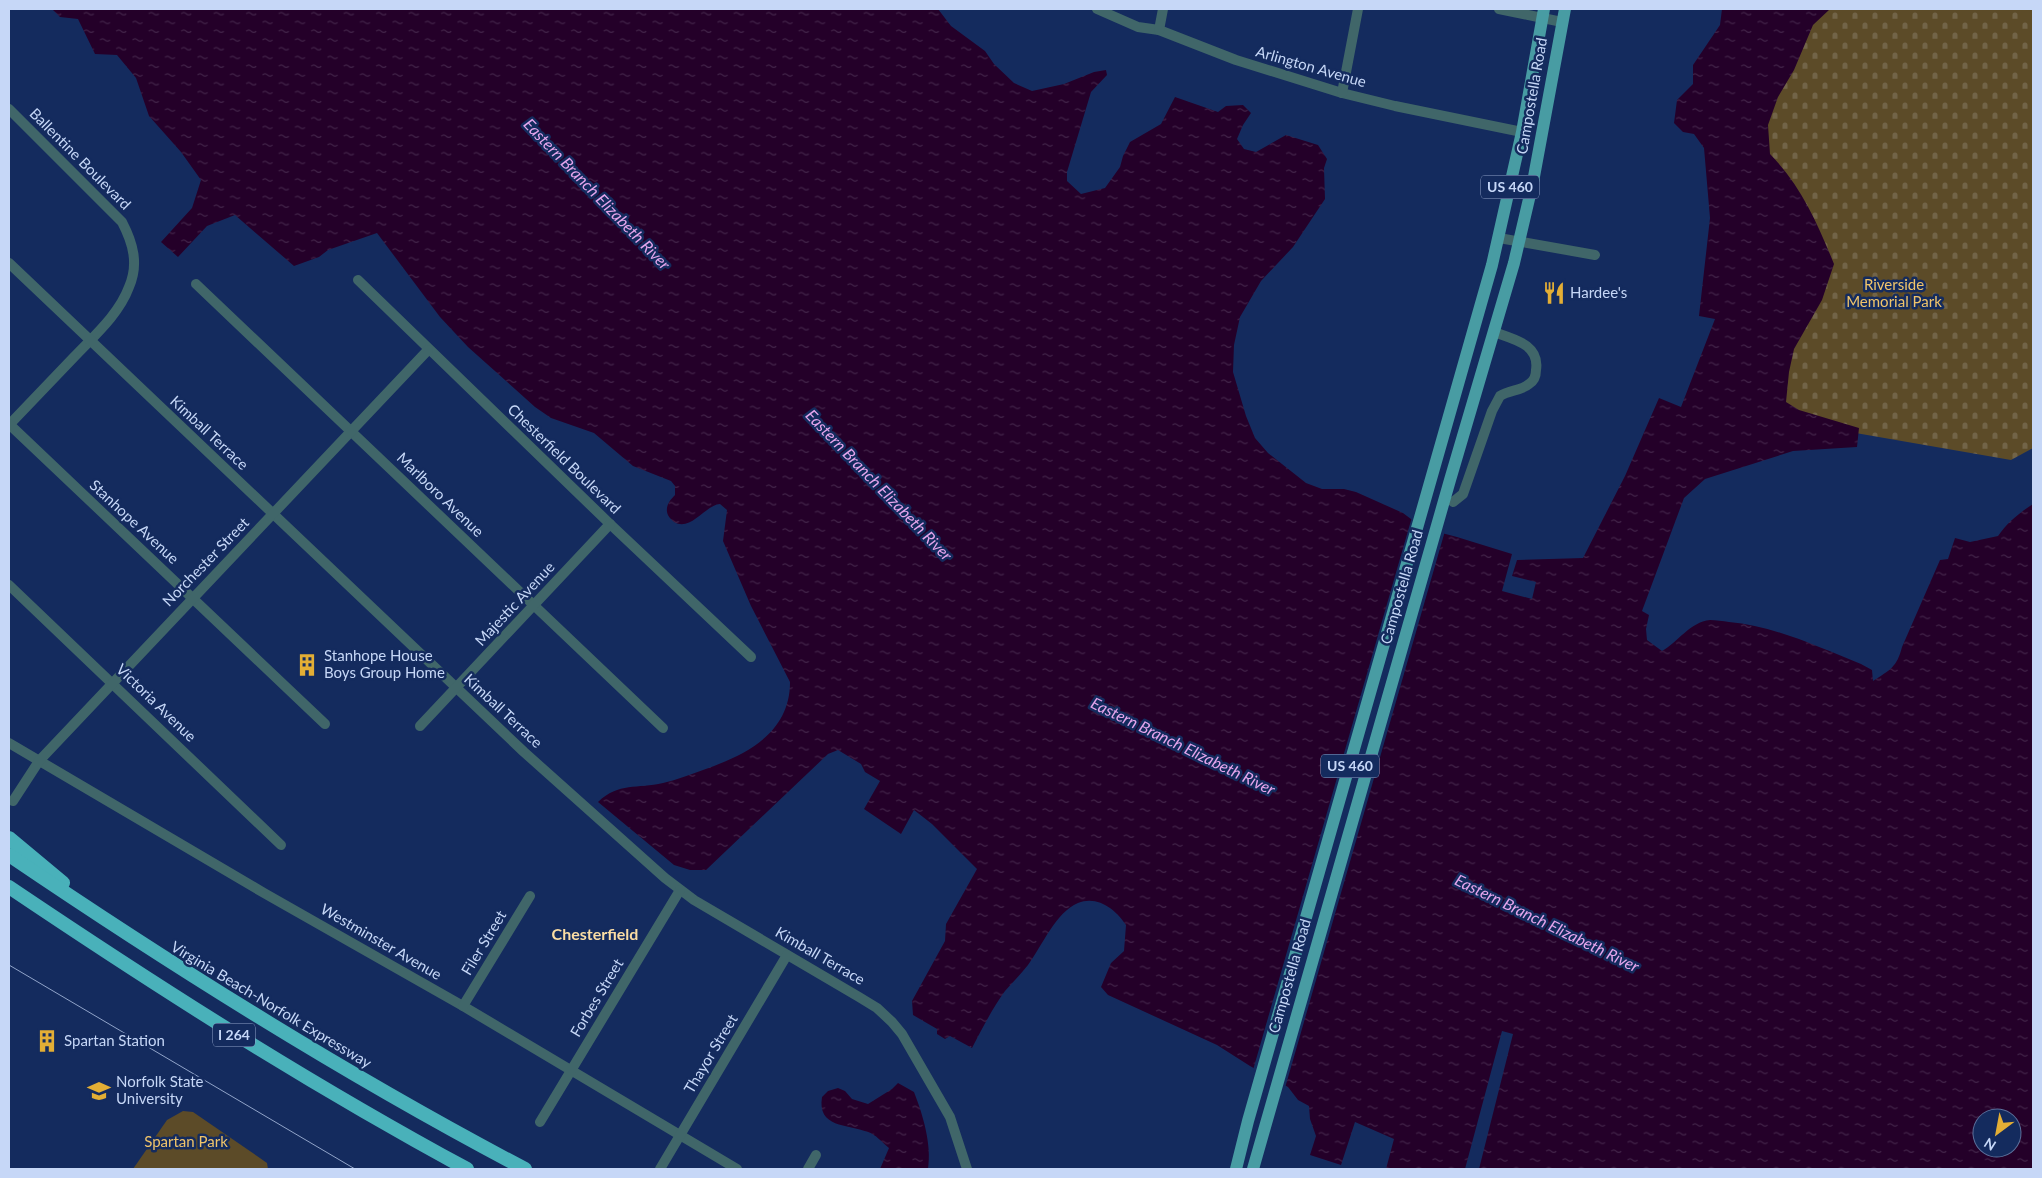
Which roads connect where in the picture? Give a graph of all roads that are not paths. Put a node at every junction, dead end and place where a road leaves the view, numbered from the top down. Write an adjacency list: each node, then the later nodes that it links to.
1 (1098, 9): 7 (street, Arlington Avenue)
2 (1163, 9): 7 (street)
3 (1358, 9): 8 (street)
4 (1498, 9): 5 (street)
5 (1543, 13): 6 (street); 10 (main road, Campostella Road / US 460)
6 (1563, 15): 12 (main road, Campostella Road / US 460)
7 (1159, 30): 8 (street, Arlington Avenue)
8 (1342, 92): 10 (street, Arlington Avenue)
9 (9, 108): 18 (street, Ballentine Boulevard)
10 (1522, 132): 11 (main road, Campostella Road / US 460)
11 (1499, 238): 12 (street); 58 (main road, Campostella Road / US 460)
12 (1519, 241): 13 (street); 17 (main road, Campostella Road / US 460)
13 (1595, 255)
14 (9, 263): 18 (street, Kimball Terrace)
15 (358, 280): 19 (street, Chesterfield Boulevard)
16 (196, 284): 21 (street, Marlboro Avenue)
17 (1494, 332): 22 (street); 59 (main road, Campostella Road / US 460)
18 (90, 340): 20 (street, Ballentine Boulevard); 23 (street, Kimball Terrace)
19 (428, 350): 21 (street, Norchester Street); 24 (street, Chesterfield Boulevard)
20 (9, 424): 26 (street, Stanhope Avenue)
21 (352, 432): 23 (street, Norchester Street); 27 (street, Marlboro Avenue)
22 (1453, 502)
23 (273, 514): 26 (street, Norchester Street); 30 (street, Kimball Terrace)
24 (610, 524): 27 (street, Majestic Avenue); 28 (street, Chesterfield Boulevard)
25 (9, 584): 29 (street, Victoria Avenue)
26 (192, 598): 29 (street, Norchester Street); 31 (street, Stanhope Avenue)
27 (534, 605): 30 (street, Majestic Avenue); 33 (street, Marlboro Avenue)
28 (751, 657)
29 (113, 683): 35 (street, Norchester Street); 38 (street, Victoria Avenue)
30 (456, 688): 32 (street, Majestic Avenue); 41 (street, Kimball Terrace)
31 (325, 724)
32 (420, 726)
33 (663, 728)
34 (9, 743): 35 (street, Westminster Avenue)
35 (39, 760): 36 (street, Norchester Street); 47 (street, Westminster Avenue)
36 (13, 801)
37 (9, 838): 44 (highway)
38 (281, 846)
39 (9, 855): 44 (highway, Virginia Beach-Norfolk Expressway / I 264)
40 (9, 887): 45 (highway, I 264)
41 (680, 890): 46 (street, Kimball Terrace); 48 (street, Forbes Street)
42 (530, 896): 47 (street, Filer Street)
43 (9, 898): 45 (highway)
44 (90, 910): 53 (highway, Virginia Beach-Norfolk Expressway / I 264)
45 (73, 930): 52 (highway, I 264)
46 (787, 955): 50 (street, Thayor Street); 57 (street, Kimball Terrace)
47 (463, 1006): 48 (street, Westminster Avenue)
48 (572, 1071): 49 (street, Forbes Street); 50 (street, Westminster Avenue)
49 (540, 1122)
50 (680, 1136): 54 (street, Thayor Street); 55 (street, Westminster Avenue)
51 (816, 1155): 56 (street)
52 (467, 1169)
53 (525, 1169)
54 (660, 1169)
55 (734, 1169)
56 (808, 1169)
57 (967, 1169)
58 (1236, 1169)
59 (1253, 1169)

